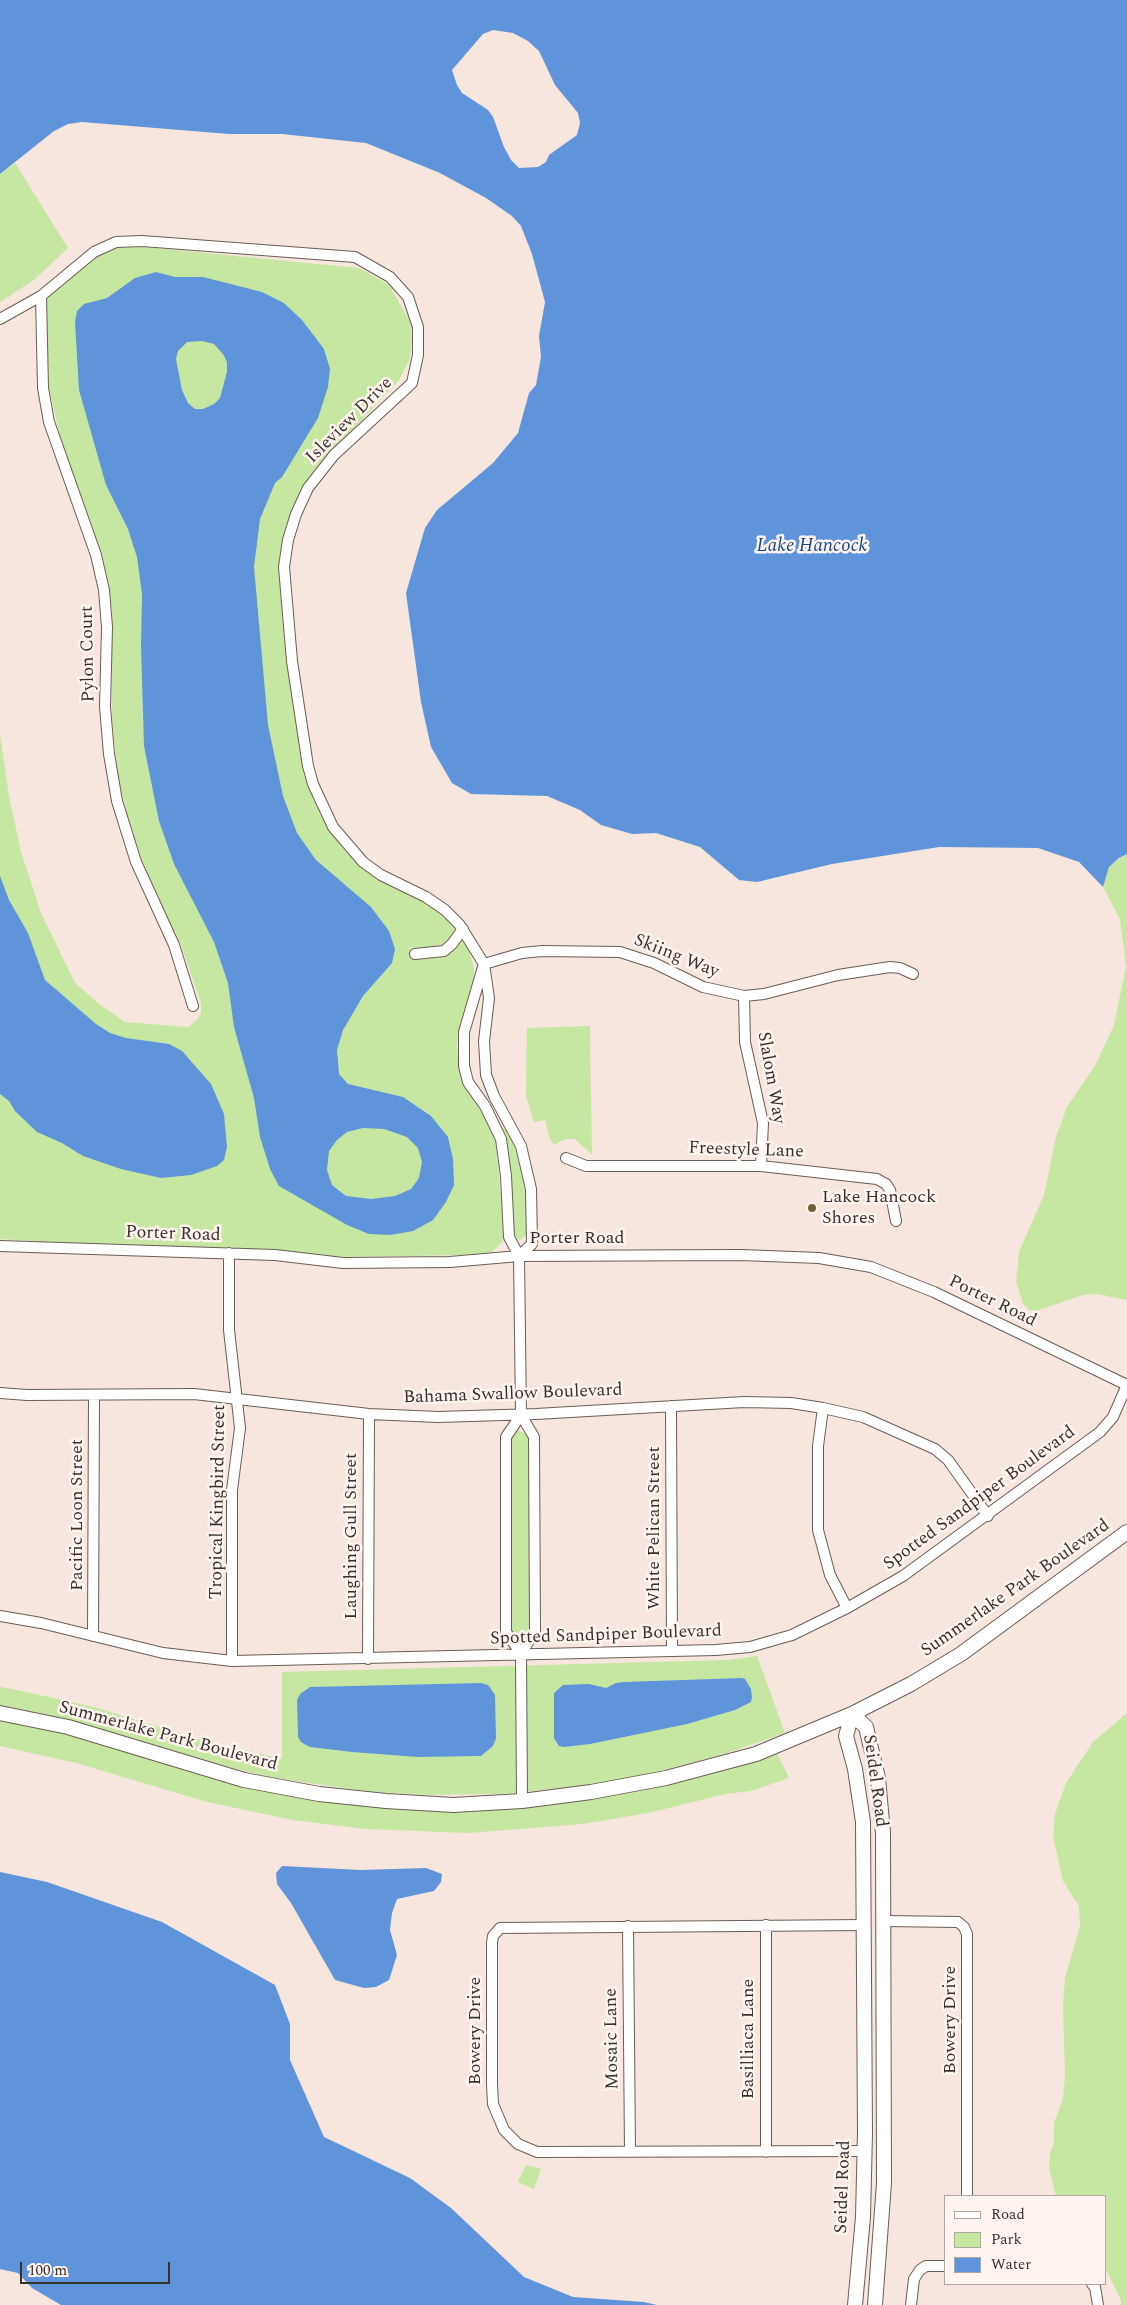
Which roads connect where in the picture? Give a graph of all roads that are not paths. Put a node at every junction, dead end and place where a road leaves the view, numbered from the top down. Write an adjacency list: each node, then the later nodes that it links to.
1 (41, 296): 2 (street, Isleview Drive); 3 (street, Isleview Drive); 8 (street, Pylon Court)
2 (0, 319)
3 (463, 929): 4 (street); 5 (street, Isleview Drive)
4 (415, 954)
5 (484, 964): 7 (street, Skiing Way); 9 (street, Isleview Drive); 10 (street)
6 (913, 974): 7 (street, Skiing Way)
7 (744, 996): 12 (street, Slalom Way)
8 (193, 1006)
9 (506, 1117): 10 (street); 16 (street, Isleview Drive)
10 (494, 1123): 16 (street)
11 (566, 1158): 12 (street, Freestyle Lane)
12 (761, 1166): 13 (street, Freestyle Lane)
13 (896, 1221)
14 (0, 1246): 15 (street, Porter Road)
15 (229, 1253): 16 (street, Porter Road); 20 (street, Tropical Kingbird Street)
16 (519, 1256): 17 (street, Porter Road); 24 (street)
17 (1127, 1385): 25 (street, Spotted Sandpiper Boulevard)
18 (0, 1394): 19 (street, Bahama Swallow Boulevard)
19 (94, 1395): 20 (street, Bahama Swallow Boulevard); 29 (street, Pacific Loon Street)
20 (238, 1399): 23 (street, Bahama Swallow Boulevard); 33 (street, Tropical Kingbird Street)
21 (671, 1406): 22 (street, Bahama Swallow Boulevard); 24 (street, Bahama Swallow Boulevard); 30 (street, White Pelican Street)
22 (824, 1408): 25 (street, Bahama Swallow Boulevard); 27 (street)
23 (369, 1414): 24 (street, Bahama Swallow Boulevard); 32 (street, Laughing Gull Street)
24 (520, 1414): 31 (street); 31 (street)
25 (988, 1516): 27 (street, Spotted Sandpiper Boulevard)
26 (1127, 1532): 35 (main road, Summerlake Park Boulevard)
27 (847, 1608): 30 (street, Spotted Sandpiper Boulevard)
28 (0, 1616): 29 (street, Spotted Sandpiper Boulevard)
29 (93, 1636): 33 (street, Spotted Sandpiper Boulevard)
30 (672, 1651): 31 (street, Spotted Sandpiper Boulevard)
31 (521, 1654): 32 (street, Spotted Sandpiper Boulevard); 36 (street)
32 (368, 1659): 33 (street, Spotted Sandpiper Boulevard)
33 (232, 1661)
34 (0, 1713): 36 (main road, Summerlake Park Boulevard)
35 (852, 1714): 36 (main road, Summerlake Park Boulevard); 37 (main road, Seidel Road); 39 (main road, Seidel Road)
36 (522, 1801)
37 (884, 1921): 44 (street, Bowery Drive); 48 (main road, Seidel Road)
38 (766, 1925): 39 (street, Bowery Drive); 40 (street, Bowery Drive); 43 (street, Basilliaca Lane)
39 (864, 1925): 41 (main road, Seidel Road)
40 (628, 1926): 42 (street, Mosaic Lane); 42 (street, Bowery Drive)
41 (865, 2151): 43 (street, Bowery Drive); 47 (main road, Seidel Road)
42 (630, 2152): 43 (street, Bowery Drive)
43 (766, 2152)
44 (967, 2195)
45 (944, 2266): 49 (street)
46 (1093, 2285): 50 (street)
47 (854, 2305)
48 (875, 2305)
49 (911, 2305)
50 (1098, 2305)

